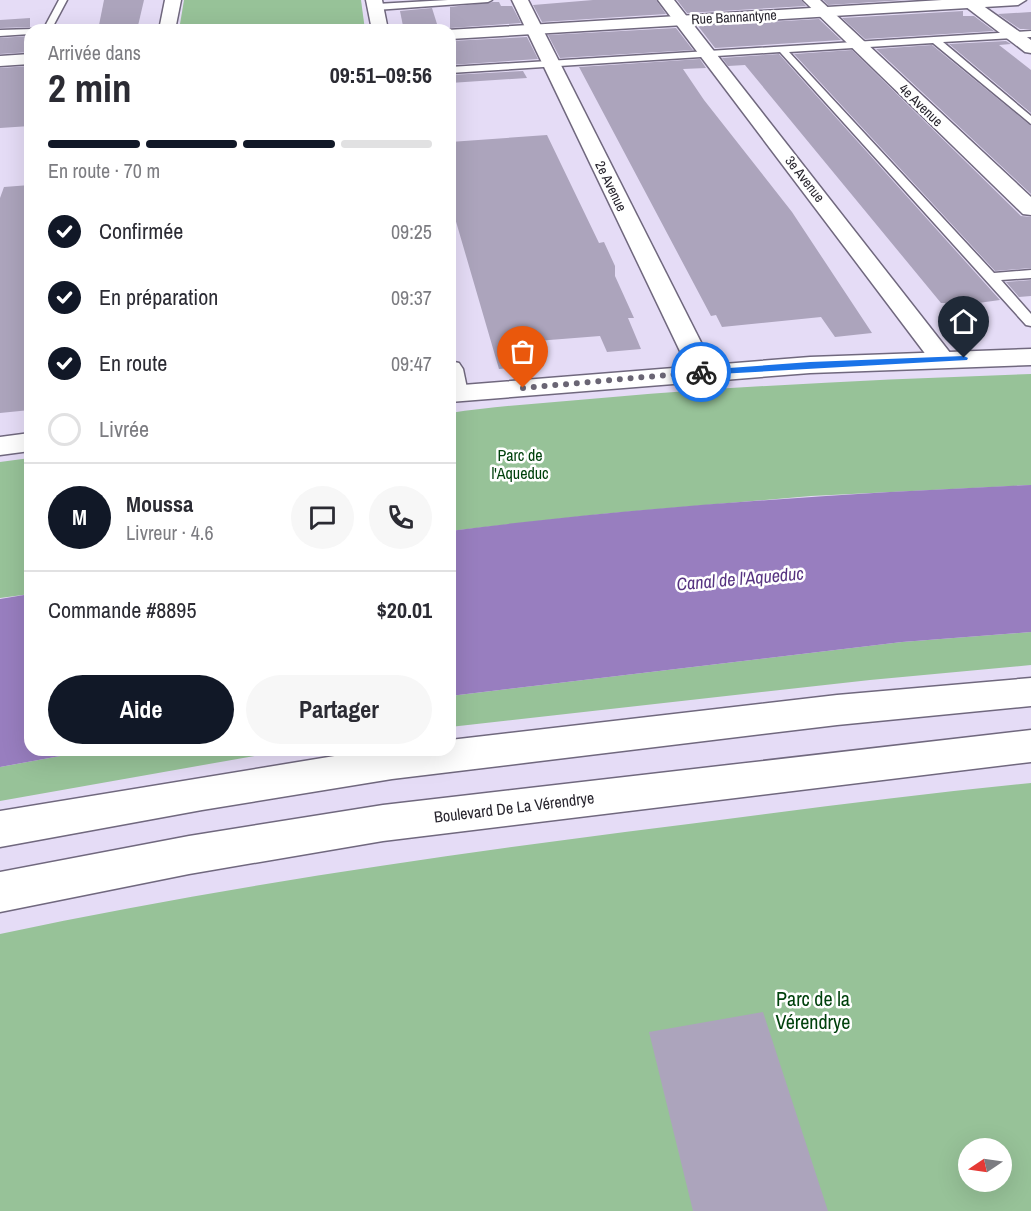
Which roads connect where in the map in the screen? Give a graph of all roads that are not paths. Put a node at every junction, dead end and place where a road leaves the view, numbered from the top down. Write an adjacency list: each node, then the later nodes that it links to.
1 (63, 0): 12 (lane)
2 (173, 0): 13 (street)
3 (488, 0): 7 (lane)
4 (520, 0): 15 (street, 2e Avenue)
5 (666, 0): 11 (street, 3e Avenue)
6 (1018, 0): 8 (street, Rue Bannantyne)
7 (448, 1): 9 (lane)
8 (967, 2): 10 (street, Rue Bannantyne); 19 (street)
9 (375, 3): 14 (street)
10 (817, 6): 11 (street, Rue Bannantyne); 22 (street, 4e Avenue)
11 (682, 20): 15 (street, Rue Bannantyne); 25 (street, 3e Avenue)
12 (50, 24)
13 (168, 24)
14 (379, 24)
15 (534, 29): 18 (street, Rue Bannantyne); 28 (street, 2e Avenue)
16 (24, 31): 17 (lane)
17 (0, 33)
18 (456, 34)
19 (1013, 34): 20 (lane); 21 (lane); 23 (street)
20 (1031, 34)
21 (934, 39): 22 (lane); 30 (lane)
22 (857, 44): 24 (lane); 31 (street, 4e Avenue)
23 (1031, 48)
24 (782, 49): 25 (lane); 33 (lane)
25 (707, 53): 28 (lane); 36 (street, 3e Avenue)
26 (24, 59): 27 (street)
27 (0, 61)
28 (551, 64): 29 (lane); 37 (street, 2e Avenue)
29 (456, 70)
30 (1031, 121)
31 (1031, 210)
32 (1031, 274): 33 (lane)
33 (992, 277): 34 (lane)
34 (1031, 322)
35 (1031, 357): 36 (street)
36 (942, 359): 37 (street)
37 (703, 372): 38 (street)
38 (456, 386)
39 (24, 443): 40 (street)
40 (0, 446)
41 (1031, 692): 43 (street)
42 (1031, 746): 46 (street, Boulevard De La Vérendrye)
43 (456, 755)
44 (451, 756): 45 (street)
45 (0, 829)
46 (0, 892)

